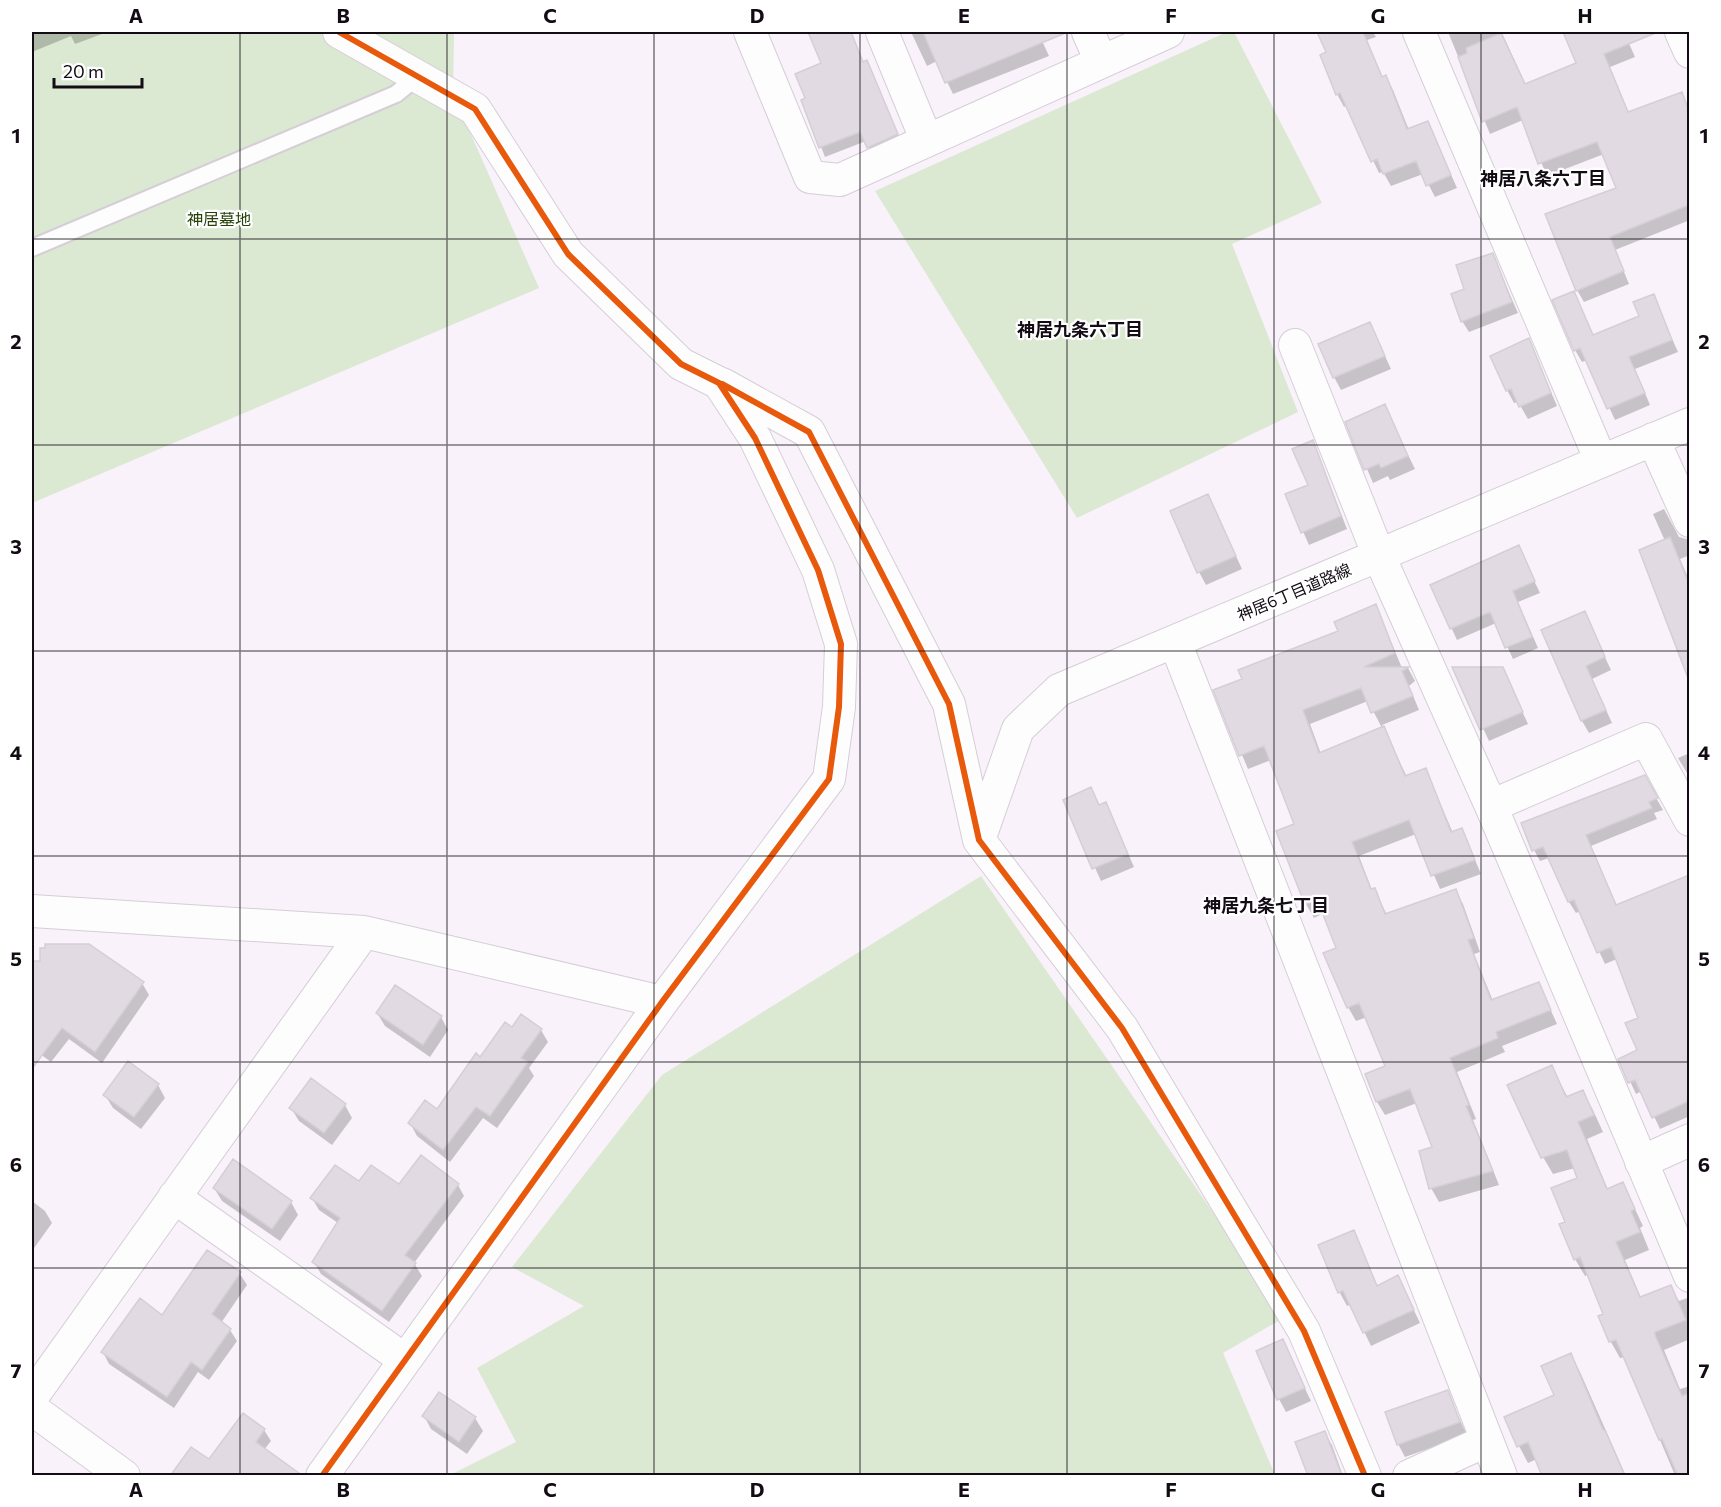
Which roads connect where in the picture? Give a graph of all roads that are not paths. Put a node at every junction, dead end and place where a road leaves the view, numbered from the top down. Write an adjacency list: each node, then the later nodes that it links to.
1 (339, 32): 10 (street)
2 (750, 32): 11 (street)
3 (882, 32): 11 (street)
4 (1088, 32): 9 (street)
5 (1168, 32): 9 (street)
6 (1419, 32): 17 (street)
7 (1681, 32): 8 (street)
8 (1689, 52)
9 (1101, 61): 11 (street)
10 (418, 76): 12 (lane); 14 (street)
11 (926, 139)
12 (32, 248)
13 (1295, 345): 19 (street)
14 (719, 383): 23 (street); 26 (street)
15 (1689, 423): 16 (street, 神居6丁目道路線)
16 (1653, 439): 17 (street, 神居6丁目道路線); 18 (street)
17 (1601, 461): 19 (street, 神居6丁目道路線)
18 (1689, 522)
19 (1379, 556): 20 (street, 神居6丁目道路線); 21 (street)
20 (1175, 642): 23 (street, 神居6丁目道路線); 34 (street)
21 (1491, 806): 22 (street); 28 (street)
22 (1689, 819)
23 (979, 840): 37 (street)
24 (32, 913): 25 (street)
25 (364, 932): 26 (street); 29 (street)
26 (662, 1002): 31 (street)
27 (1689, 1140): 28 (street)
28 (1641, 1162): 30 (street)
29 (174, 1197): 31 (street); 32 (street)
30 (1689, 1276)
31 (405, 1360): 36 (street)
32 (32, 1397)
33 (32, 1408): 35 (street)
34 (1486, 1441): 38 (street); 39 (street)
35 (124, 1476)
36 (322, 1476)
37 (1365, 1476)
38 (1409, 1476)
39 (1501, 1476)

